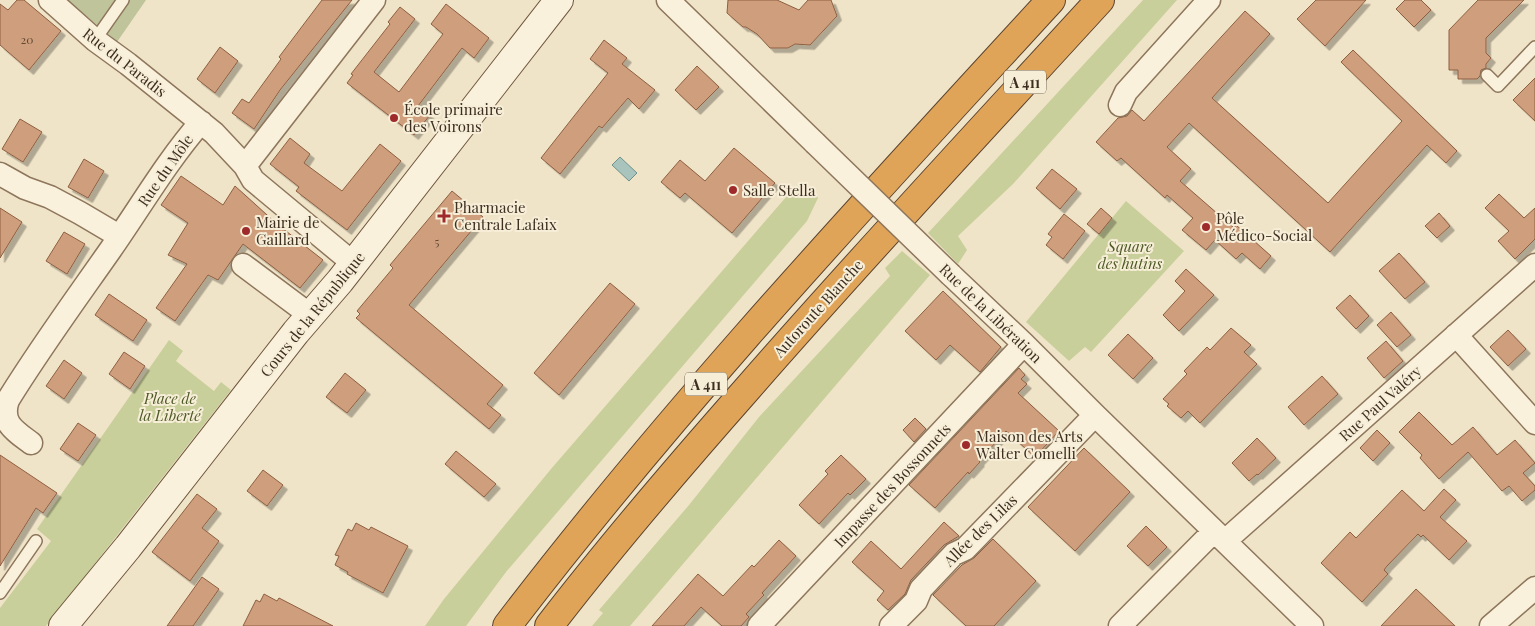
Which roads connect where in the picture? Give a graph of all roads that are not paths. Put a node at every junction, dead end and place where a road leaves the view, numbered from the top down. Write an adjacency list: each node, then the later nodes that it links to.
1 (50, 0): 9 (street, Rue du Paradis)
2 (123, 0): 9 (lane)
3 (374, 0): 14 (street)
4 (559, 0): 17 (street, Cours de la République)
5 (668, 0): 22 (street, Rue de la Libération, bridge)
6 (1051, 0): 31 (highway, A 411)
7 (1100, 0): 32 (highway, Autoroute Blanche / A 411)
8 (1209, 0): 12 (street)
9 (95, 40): 13 (street, Rue du Paradis)
10 (1535, 47): 11 (lane)
11 (1487, 75)
12 (1120, 105)
13 (201, 122): 14 (street, Rue du Môle); 16 (street, Rue du Môle)
14 (245, 166): 17 (street)
15 (0, 174): 16 (street)
16 (119, 236): 25 (street, Rue du Môle)
17 (354, 264): 20 (street, Cours de la République)
18 (243, 265): 20 (street)
19 (1535, 265): 21 (street, Rue Paul Valéry)
20 (310, 315): 30 (street, Cours de la République)
21 (1456, 336): 24 (street); 26 (street, Rue Paul Valéry)
22 (1024, 344): 23 (street, Rue de la Libération); 33 (street, Impasse des Bossonnets)
23 (1094, 415): 26 (street, Rue de la Libération); 34 (street, Allée des Lilas)
24 (1535, 423)
25 (31, 443)
26 (1220, 536): 35 (street, Rue Paul Valéry); 36 (street, Rue de la Libération)
27 (36, 542): 29 (lane)
28 (1535, 588): 37 (street)
29 (0, 593)
30 (63, 626)
31 (507, 626)
32 (549, 626)
33 (759, 626)
34 (891, 626)
35 (1120, 626)
36 (1312, 626)
37 (1491, 626)

